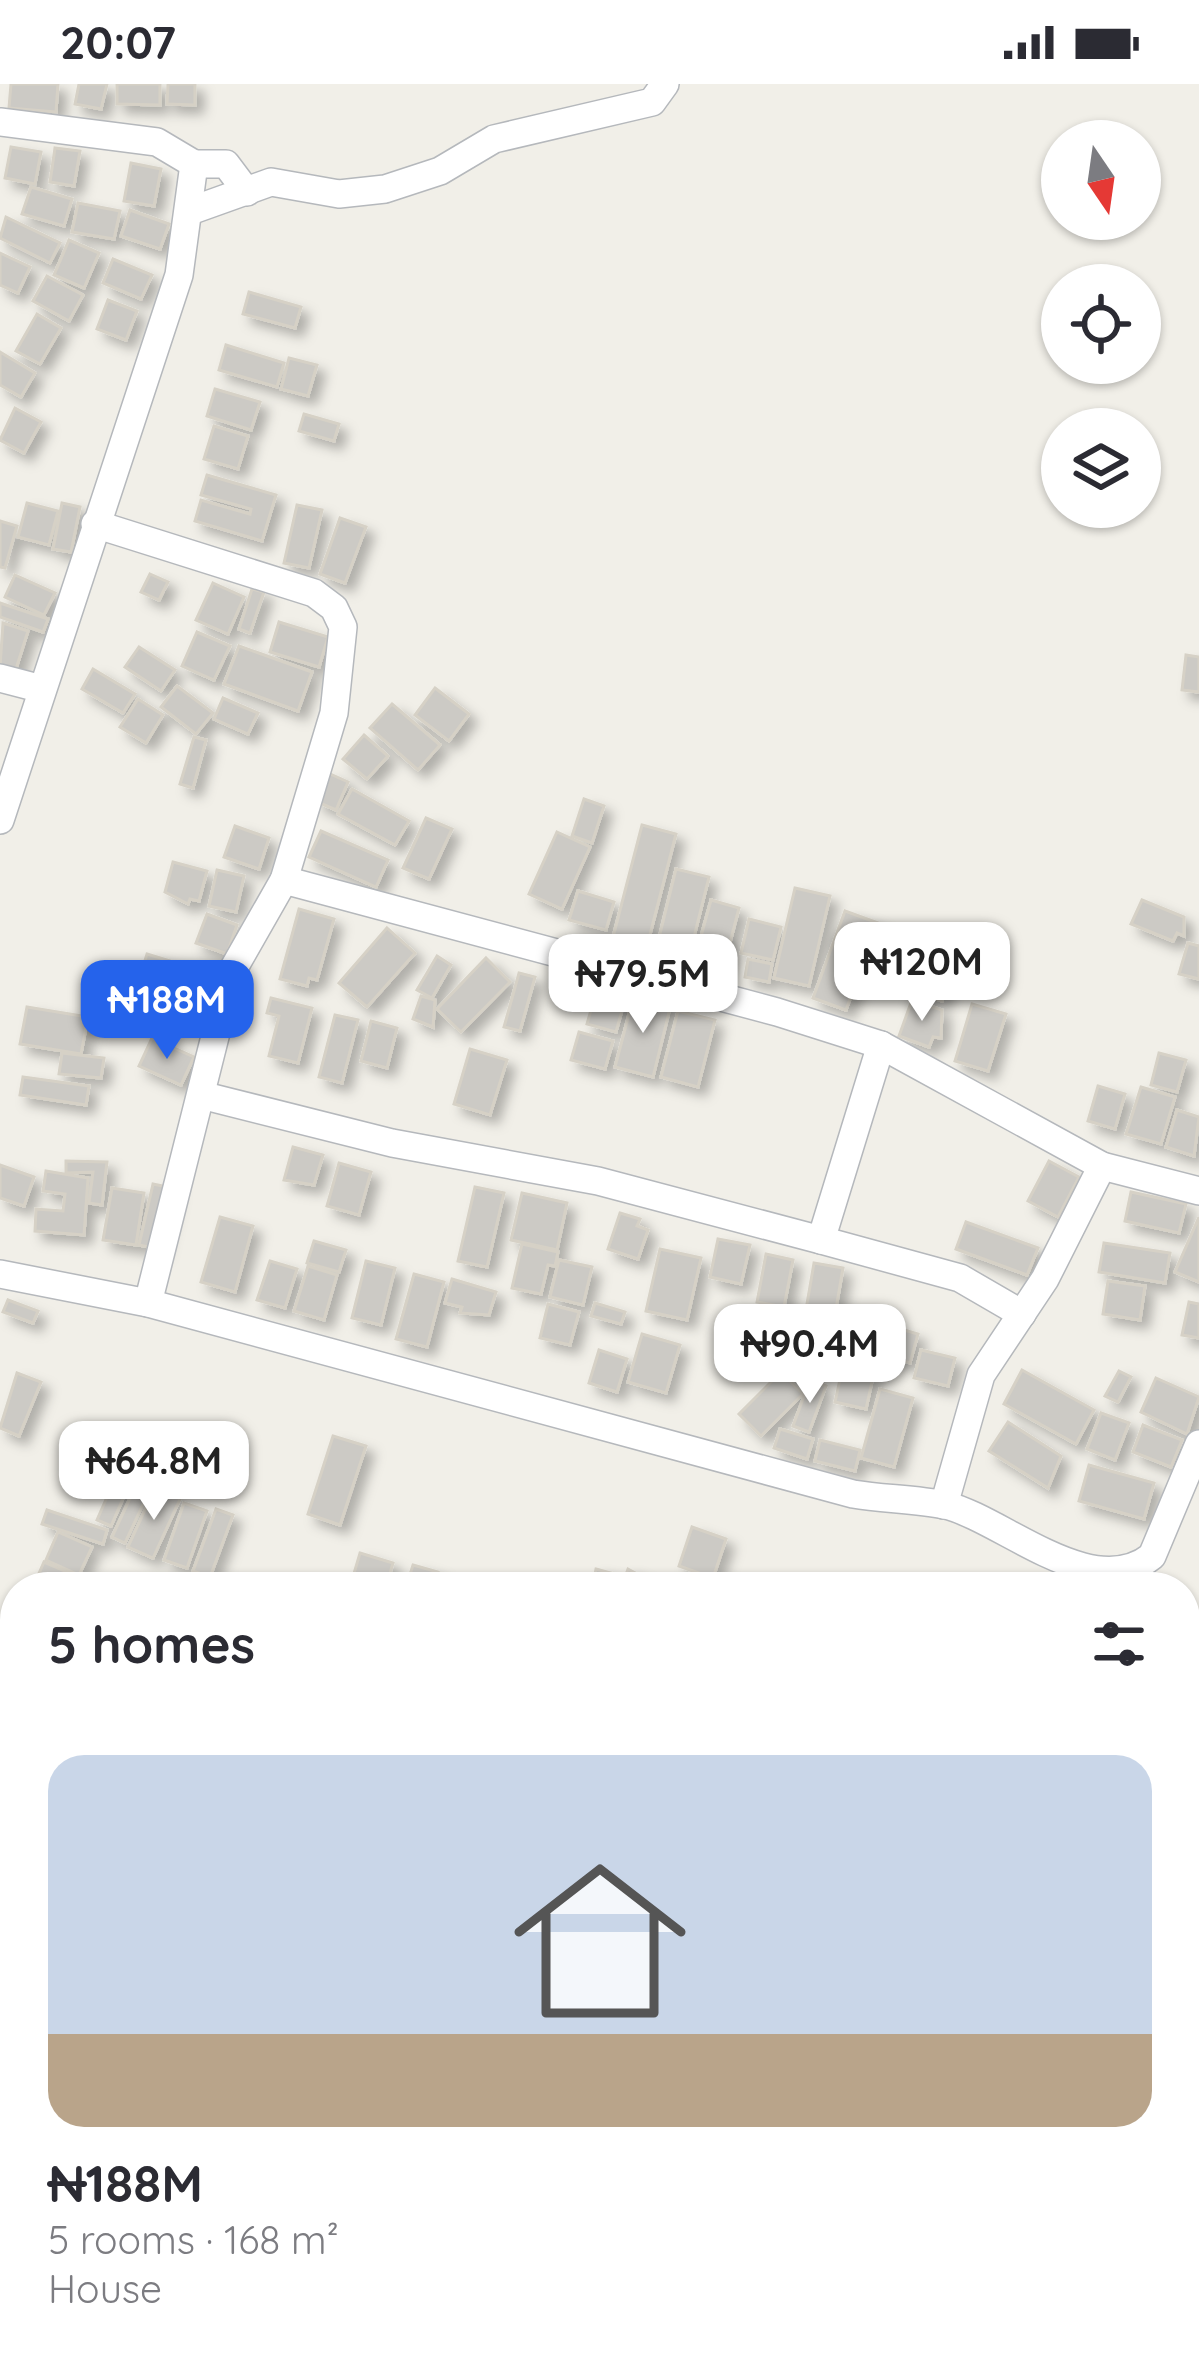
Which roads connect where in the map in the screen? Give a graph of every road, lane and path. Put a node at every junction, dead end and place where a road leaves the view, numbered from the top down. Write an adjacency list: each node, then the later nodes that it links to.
1 (665, 84): 4 (street)
2 (0, 122): 3 (street)
3 (194, 164): 4 (street); 5 (street)
4 (247, 192): 5 (street)
5 (190, 211): 6 (street)
6 (95, 524): 8 (street); 10 (street)
7 (0, 678): 8 (street)
8 (42, 689): 9 (street)
9 (0, 820)
10 (284, 880): 11 (street); 12 (street)
11 (881, 1045): 13 (street); 15 (street)
12 (201, 1094): 15 (street); 17 (street)
13 (1102, 1166): 14 (street); 18 (street)
14 (1196, 1184)
15 (821, 1240): 18 (street)
16 (0, 1274): 17 (street)
17 (148, 1303): 20 (street)
18 (1022, 1314): 20 (street)
19 (1199, 1444): 20 (street)
20 (944, 1505)

